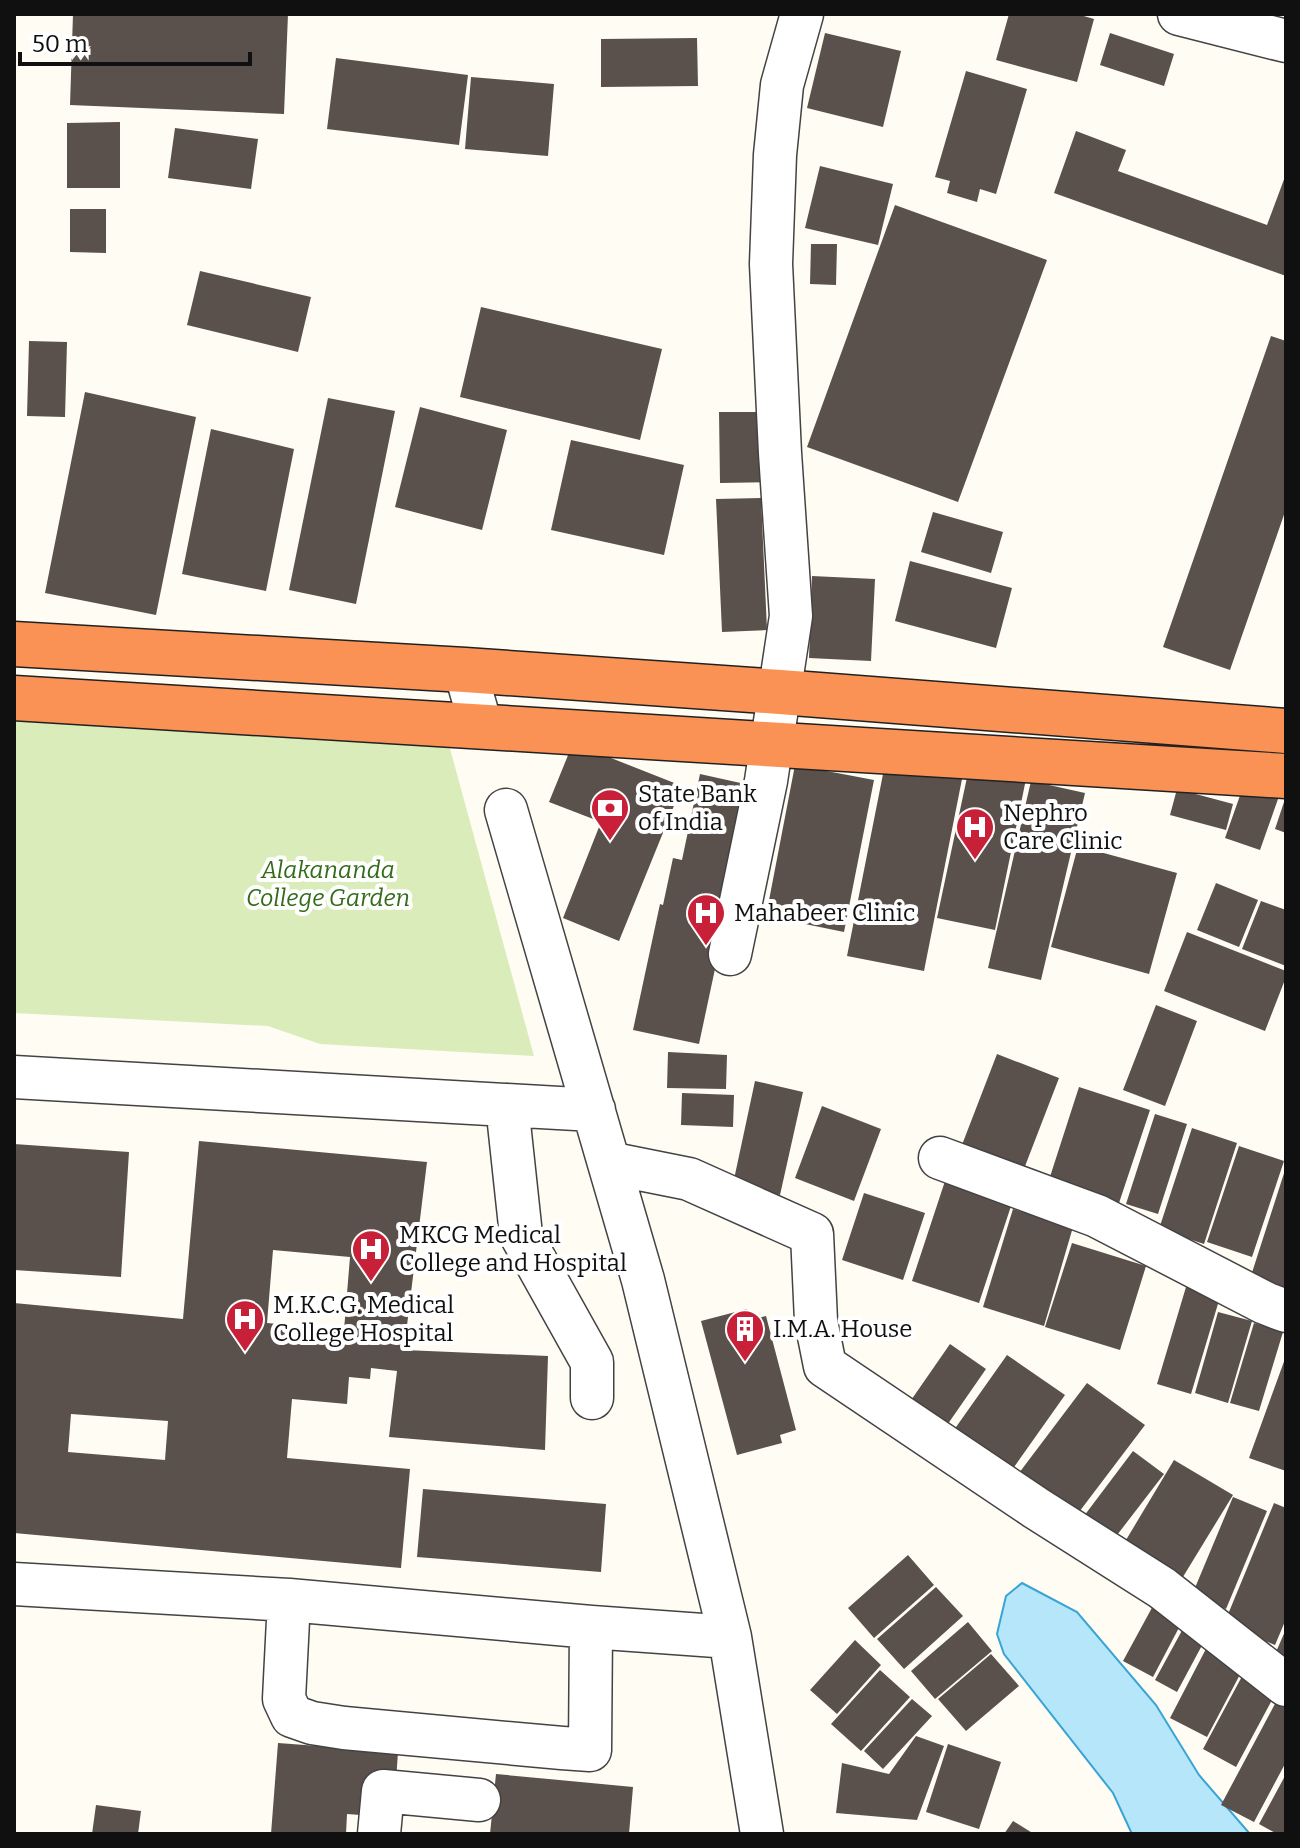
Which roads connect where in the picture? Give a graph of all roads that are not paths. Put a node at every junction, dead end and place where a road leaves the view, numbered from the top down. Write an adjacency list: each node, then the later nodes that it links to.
1 (802, 14): 6 (street)
2 (1179, 14): 3 (street)
3 (1286, 41)
4 (14, 644): 5 (highway)
5 (465, 670): 6 (highway); 8 (street)
6 (780, 692): 9 (highway); 10 (street)
7 (14, 698): 8 (highway)
8 (481, 726): 10 (highway)
9 (1286, 731)
10 (772, 746): 11 (highway); 13 (street)
11 (1286, 776)
12 (506, 810): 16 (street)
13 (730, 954)
14 (14, 1077): 15 (street)
15 (507, 1105): 16 (street); 20 (street)
16 (594, 1110): 18 (street)
17 (940, 1158): 19 (street)
18 (609, 1163): 24 (street); 25 (street)
19 (1286, 1311)
20 (592, 1398)
21 (14, 1584): 22 (street)
22 (289, 1600): 23 (street); 26 (street)
23 (591, 1627): 24 (street); 27 (street)
24 (730, 1637): 31 (street)
25 (1286, 1685)
26 (431, 1735): 27 (street); 28 (street)
27 (483, 1740): 29 (street)
28 (425, 1796): 29 (street); 30 (street)
29 (478, 1817)
30 (379, 1834)
31 (762, 1834)

